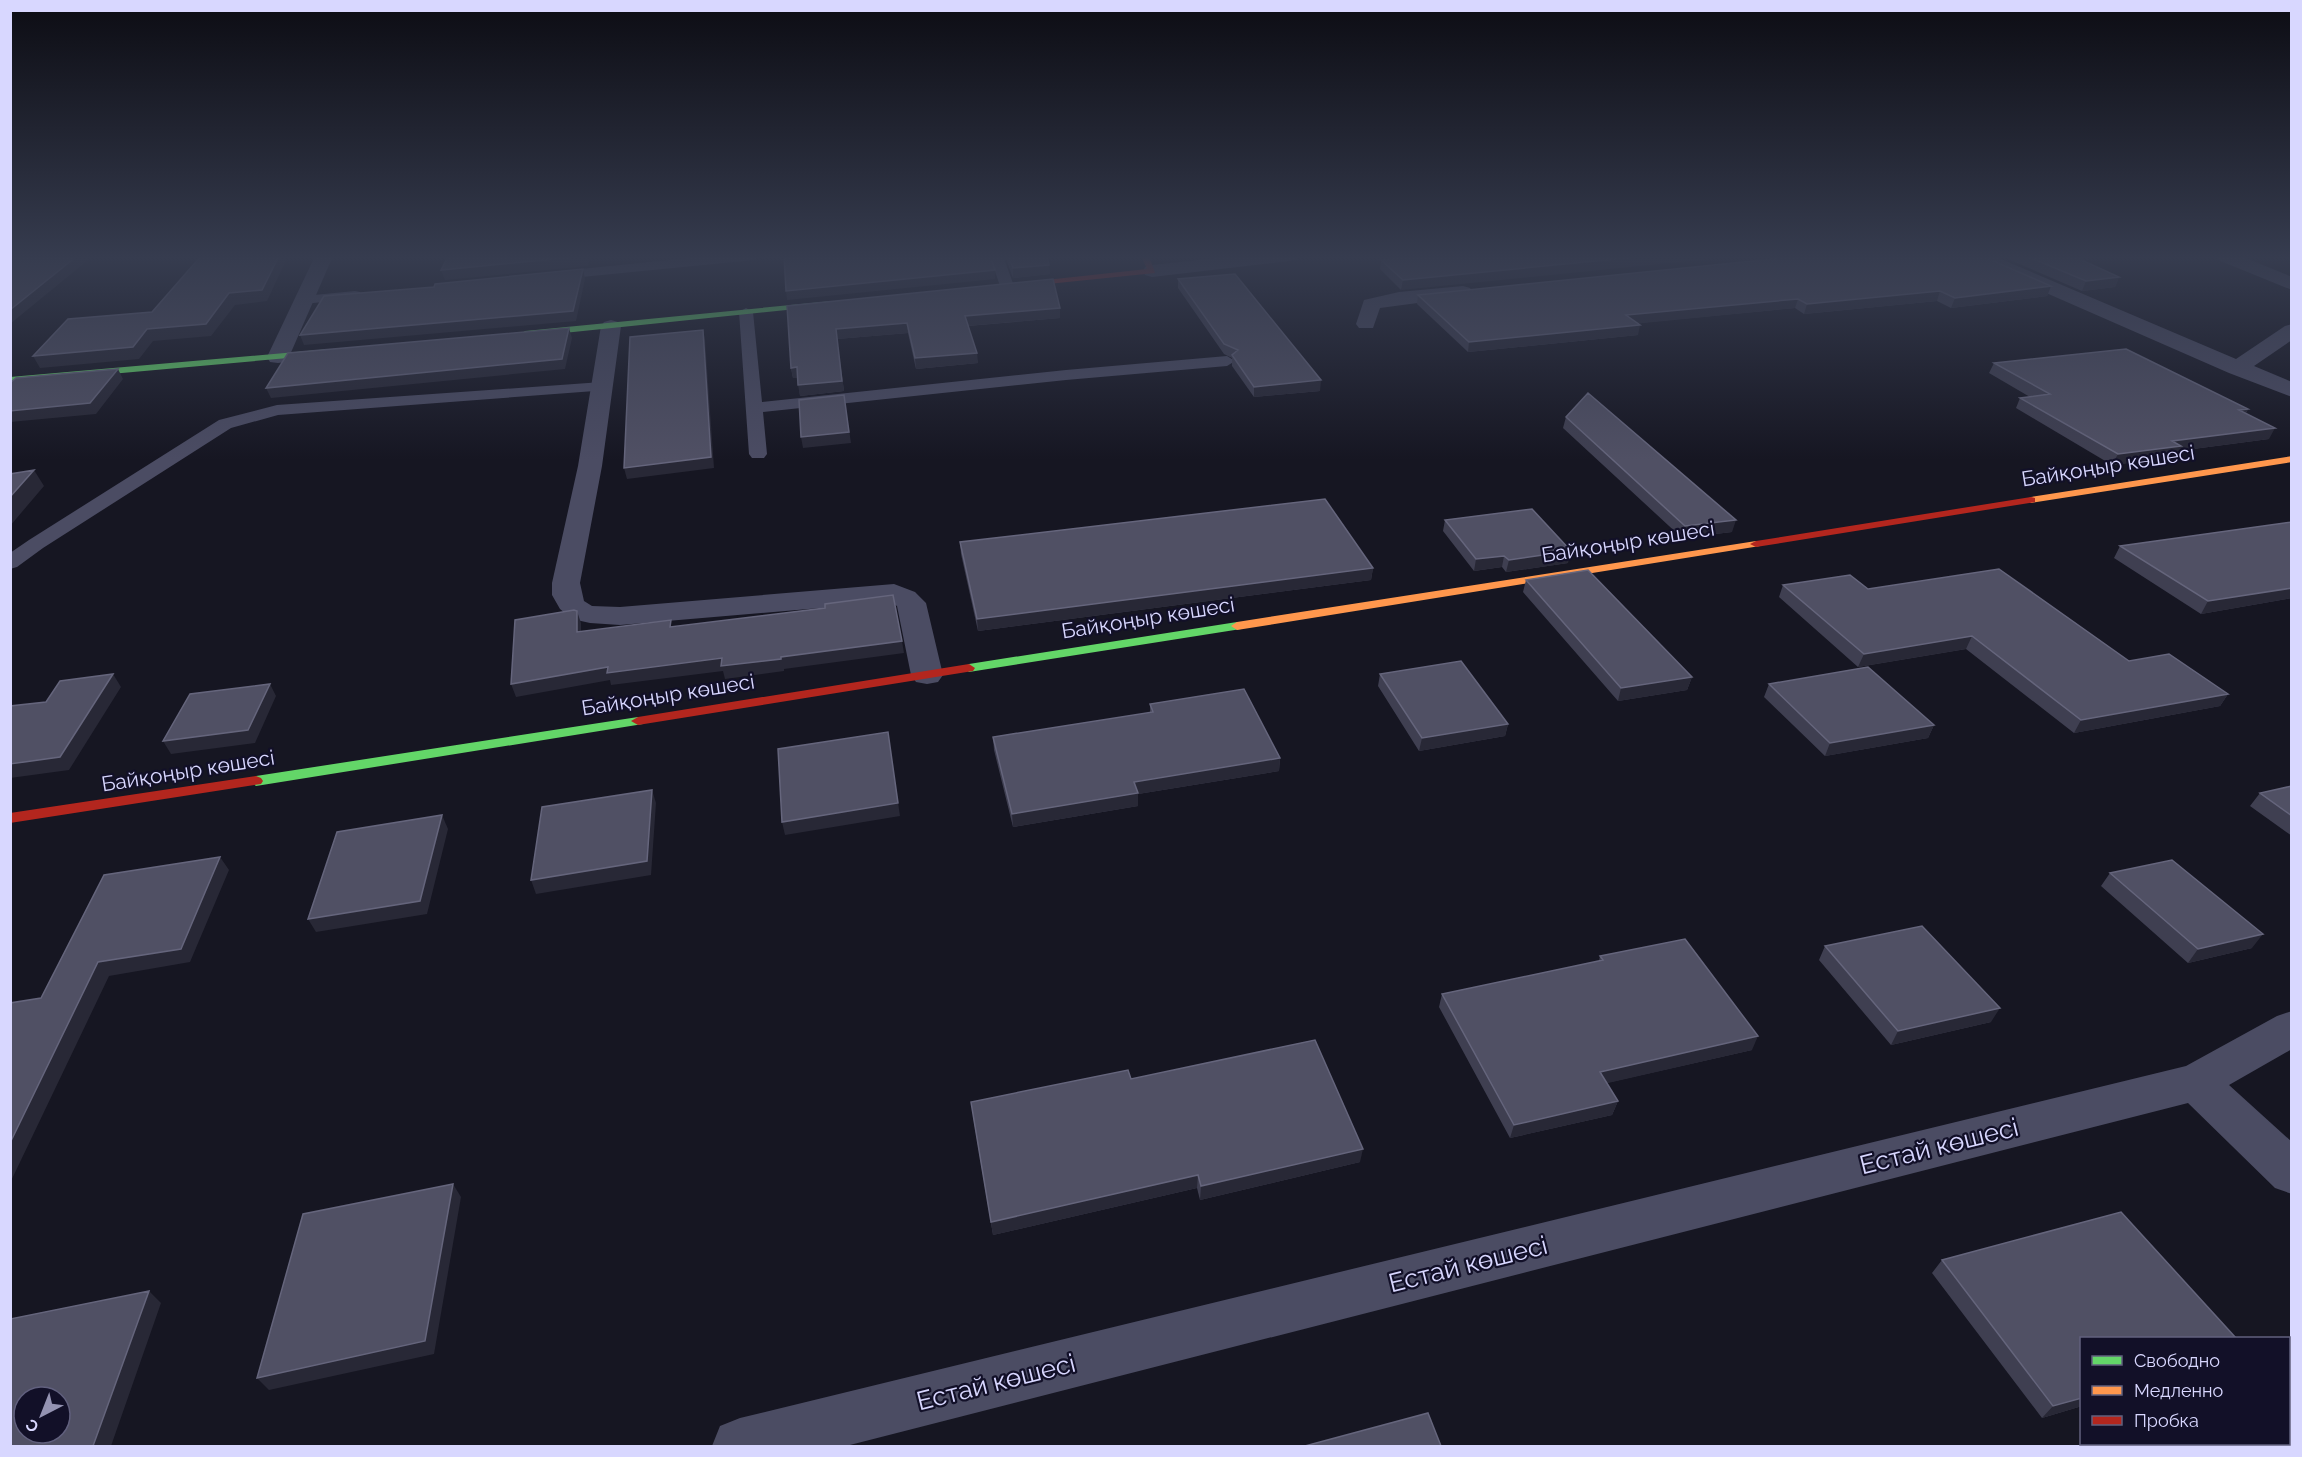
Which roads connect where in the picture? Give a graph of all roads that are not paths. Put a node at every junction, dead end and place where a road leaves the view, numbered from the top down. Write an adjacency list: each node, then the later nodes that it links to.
1 (293, 324): 9 (street)
2 (630, 324): 5 (street)
3 (747, 324): 15 (lane)
4 (2135, 324): 11 (street)
5 (611, 326): 7 (street); 13 (street)
6 (2292, 330): 11 (street)
7 (516, 335)
8 (349, 351): 9 (street)
9 (278, 357): 12 (street)
10 (1227, 361): 15 (lane)
11 (2237, 368): 14 (street)
12 (10, 380)
13 (602, 387): 18 (lane); 21 (street)
14 (2292, 390)
15 (754, 408): 16 (lane)
16 (758, 454)
17 (2292, 459): 21 (street, Байқоңыр көшесі)
18 (36, 544): 19 (lane); 20 (lane)
19 (10, 547)
20 (10, 563)
21 (927, 675): 22 (street, Байқоңыр көшесі)
22 (10, 818)
23 (2292, 1028): 24 (street, Естай көшесі)
24 (2196, 1082): 25 (street); 26 (street, Естай көшесі)
25 (2292, 1173)
26 (740, 1446)

